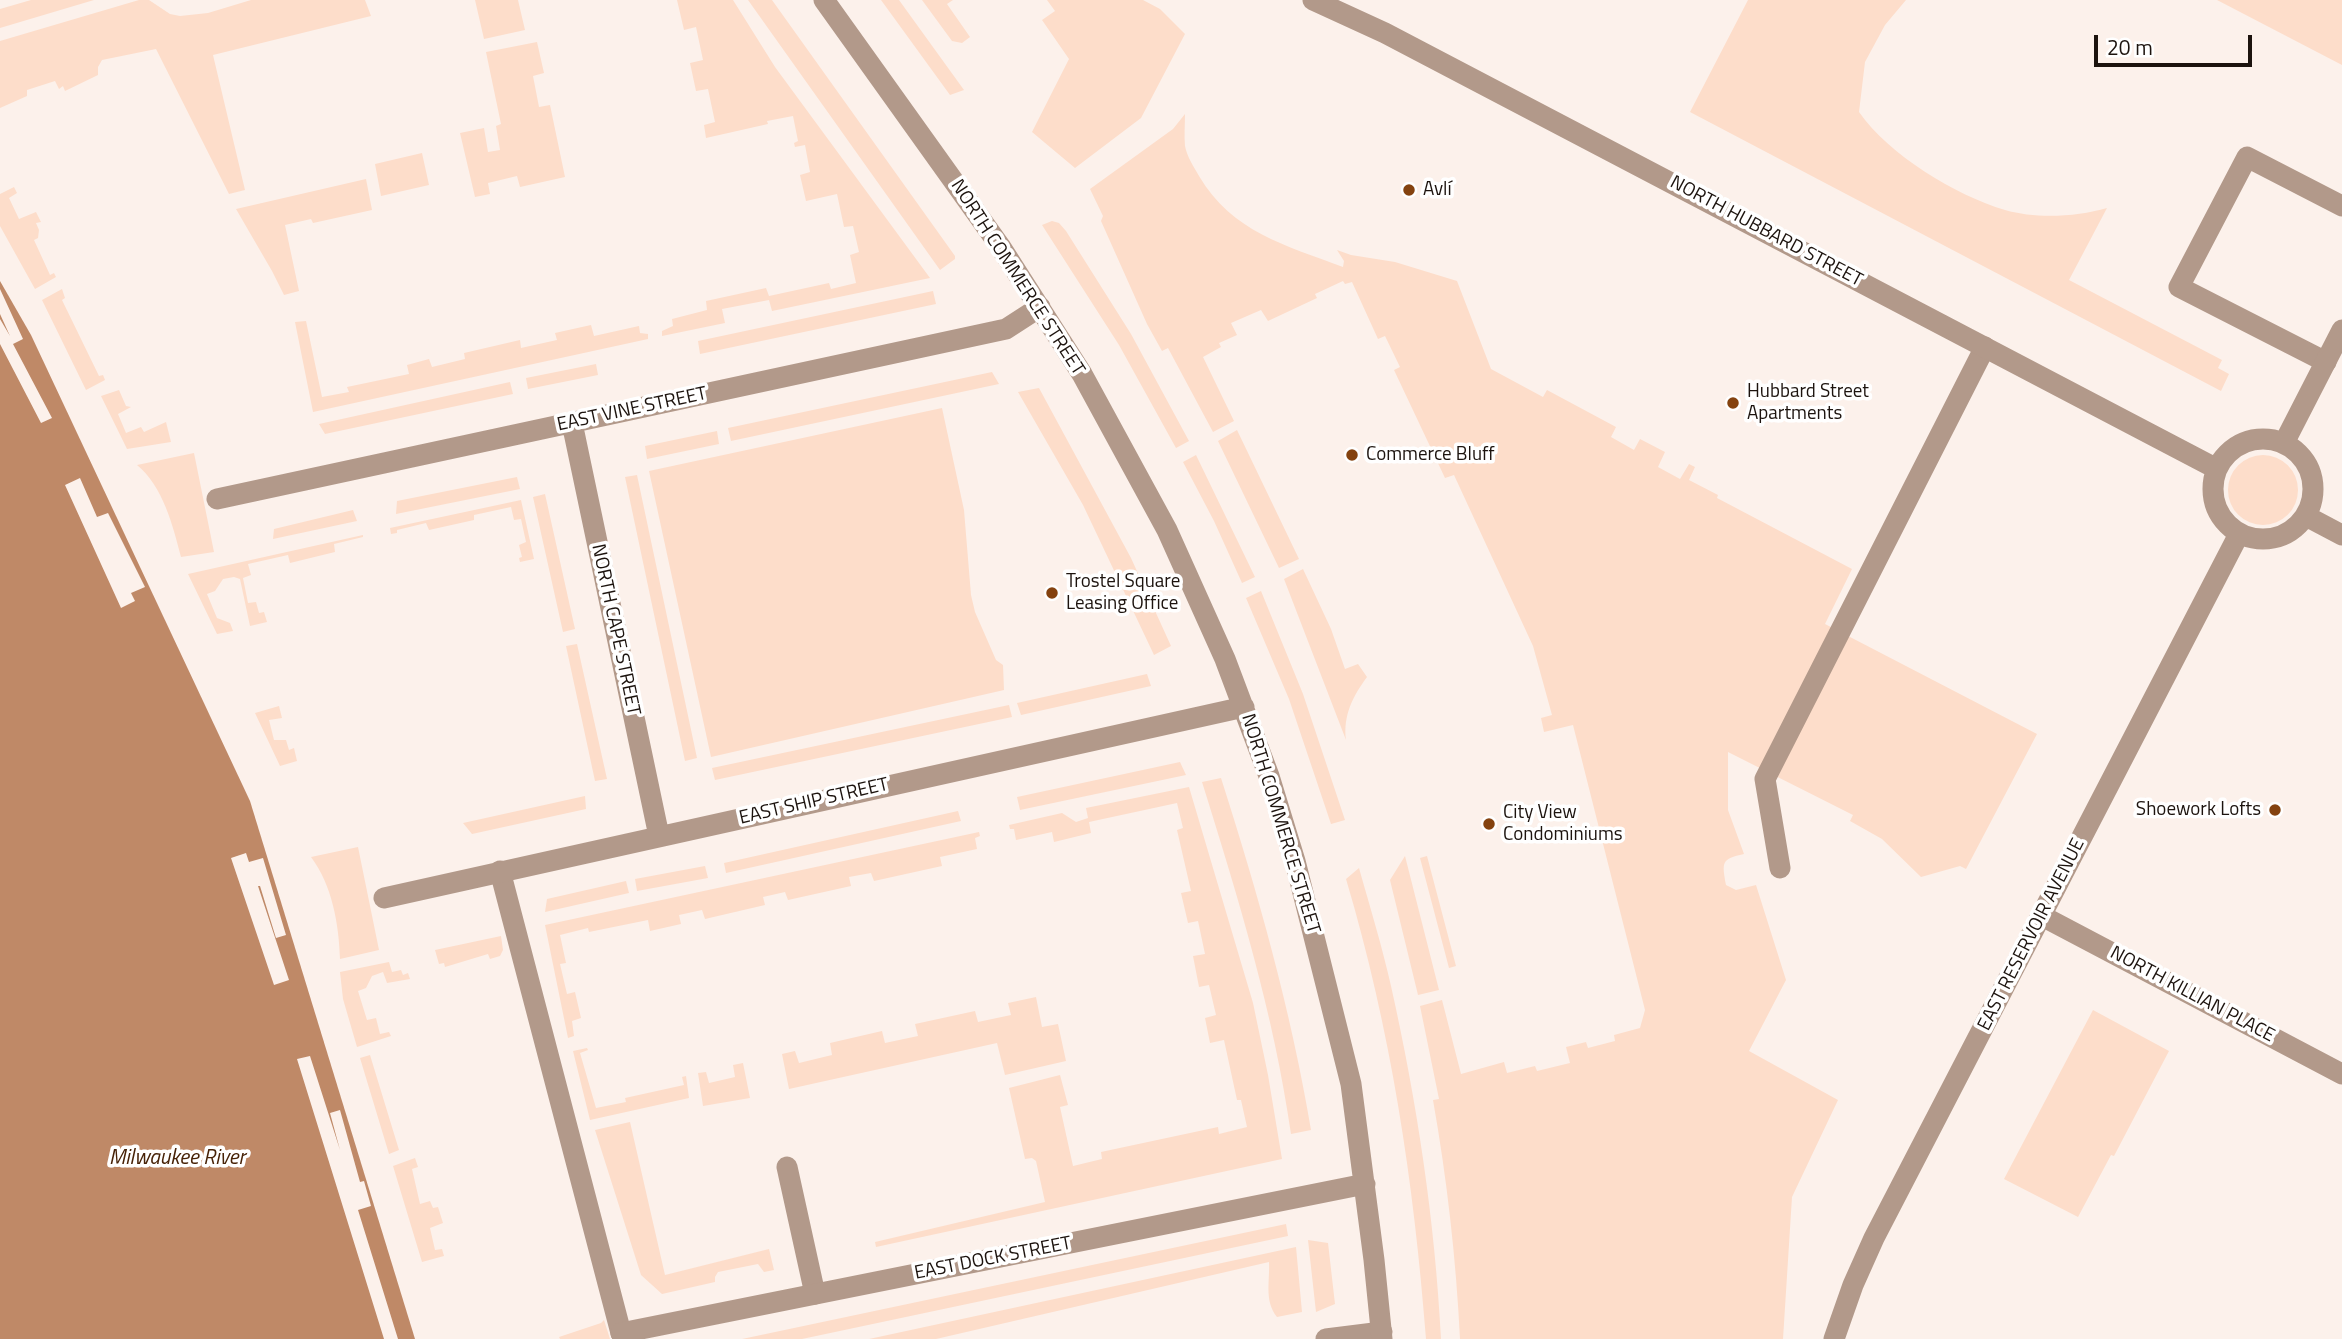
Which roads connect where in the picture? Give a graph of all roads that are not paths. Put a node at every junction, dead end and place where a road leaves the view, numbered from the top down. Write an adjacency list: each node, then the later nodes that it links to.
1 (824, 0): 4 (street, NORTH COMMERCE STREET)
2 (1313, 0): 6 (street, NORTH HUBBARD STREET)
3 (2342, 206): 7 (street)
4 (1040, 307): 8 (street, EAST VINE STREET); 15 (street, NORTH COMMERCE STREET)
5 (2342, 330): 7 (street)
6 (1985, 347): 10 (street, NORTH HUBBARD STREET); 17 (street)
7 (2326, 362): 9 (street)
8 (572, 423): 11 (street, EAST VINE STREET); 16 (street, NORTH CAPE STREET)
9 (2284, 443): 10 (street); 12 (street)
10 (2217, 469): 13 (street)
11 (217, 499)
12 (2306, 516): 13 (street); 14 (street)
13 (2239, 534): 20 (street, EAST RESERVOIR AVENUE)
14 (2342, 535)
15 (1244, 707): 16 (street, EAST SHIP STREET); 23 (street, NORTH COMMERCE STREET)
16 (659, 836): 18 (street, EAST SHIP STREET)
17 (1780, 868)
18 (500, 871): 19 (street, EAST SHIP STREET); 24 (street, EAST DOCK STREET)
19 (384, 898)
20 (2042, 916): 21 (street, NORTH KILLIAN PLACE); 27 (street, EAST RESERVOIR AVENUE)
21 (2342, 1074)
22 (787, 1167): 24 (street)
23 (1365, 1184): 24 (street, EAST DOCK STREET); 25 (street, NORTH COMMERCE STREET)
24 (815, 1294)
25 (1382, 1336): 26 (street)
26 (1326, 1339)
27 (1834, 1339)

